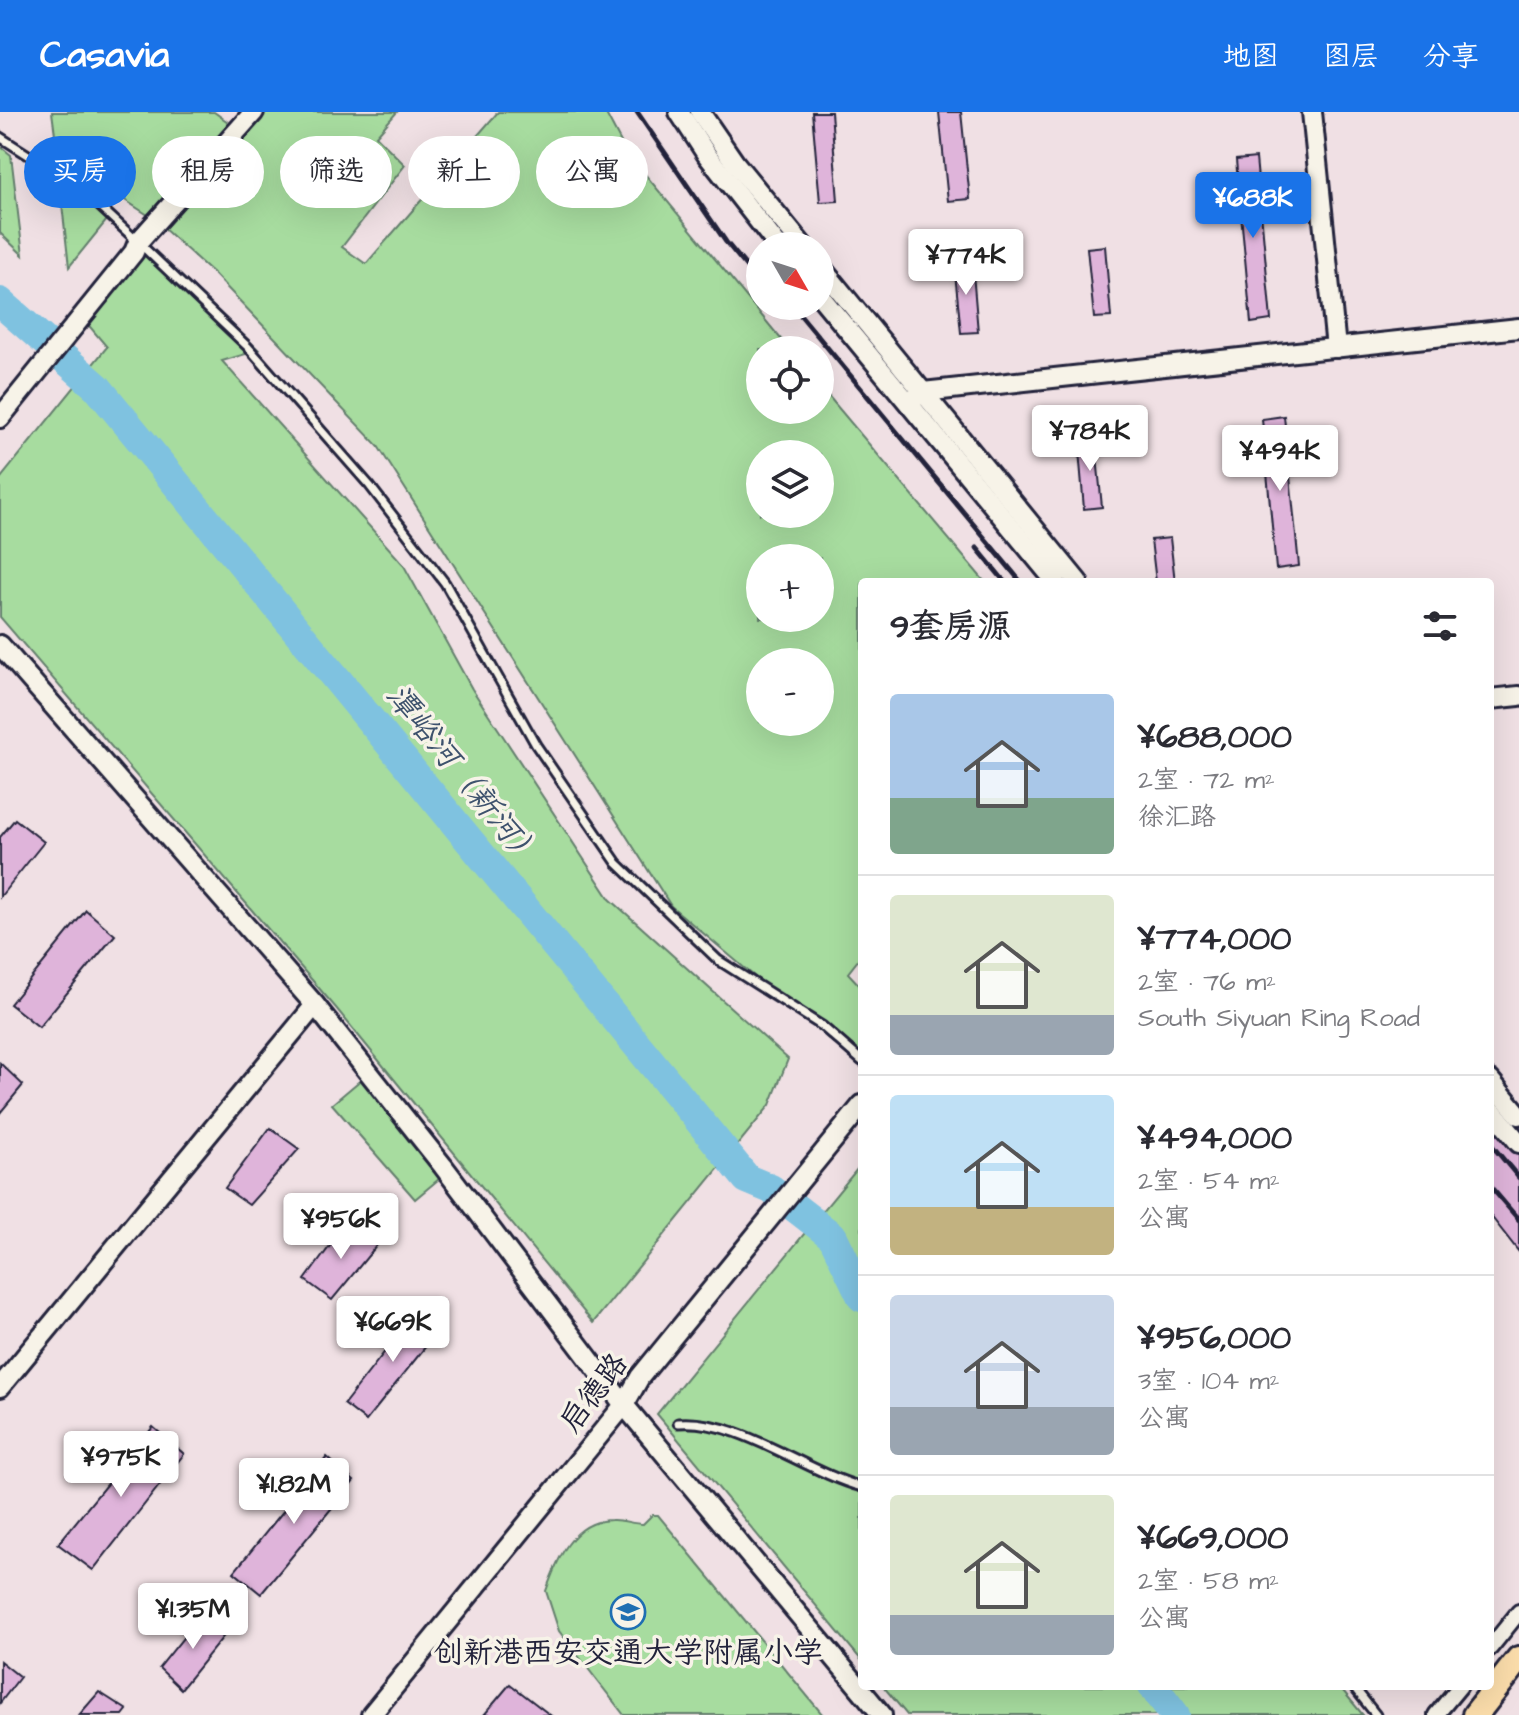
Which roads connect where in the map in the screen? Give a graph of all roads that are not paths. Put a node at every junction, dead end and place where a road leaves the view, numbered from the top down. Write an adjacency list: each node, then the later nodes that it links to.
1 (254, 112): 8 (street)
2 (679, 112): 6 (street)
3 (700, 112): 7 (street)
4 (1312, 112): 12 (street)
5 (0, 137): 8 (lane)
6 (767, 232)
7 (792, 232)
8 (136, 247): 14 (street); 21 (lane)
9 (834, 285): 13 (street)
10 (834, 311): 13 (street)
11 (1519, 328): 12 (street)
12 (1336, 348): 13 (street)
13 (916, 398): 15 (street); 16 (street)
14 (0, 418)
15 (1053, 578)
16 (1074, 578)
17 (0, 645): 20 (street)
18 (1519, 696): 19 (street)
19 (1494, 699)
20 (315, 1005): 27 (street); 28 (street)
21 (858, 1058)
22 (1494, 1085): 25 (street)
23 (858, 1110): 28 (street, 启德路)
24 (1494, 1113): 26 (street)
25 (1519, 1115)
26 (1519, 1143)
27 (0, 1387)
28 (624, 1405): 34 (street); 38 (street, 启德路)
29 (678, 1423): 30 (lane)
30 (858, 1486)
31 (1519, 1612): 32 (street)
32 (1494, 1643)
33 (1519, 1659): 42 (main road)
34 (858, 1686)
35 (861, 1690): 39 (street)
36 (1356, 1690): 40 (lane)
37 (1457, 1690): 41 (street)
38 (371, 1715)
39 (882, 1715)
40 (1376, 1715)
41 (1436, 1715)
42 (1475, 1715)

